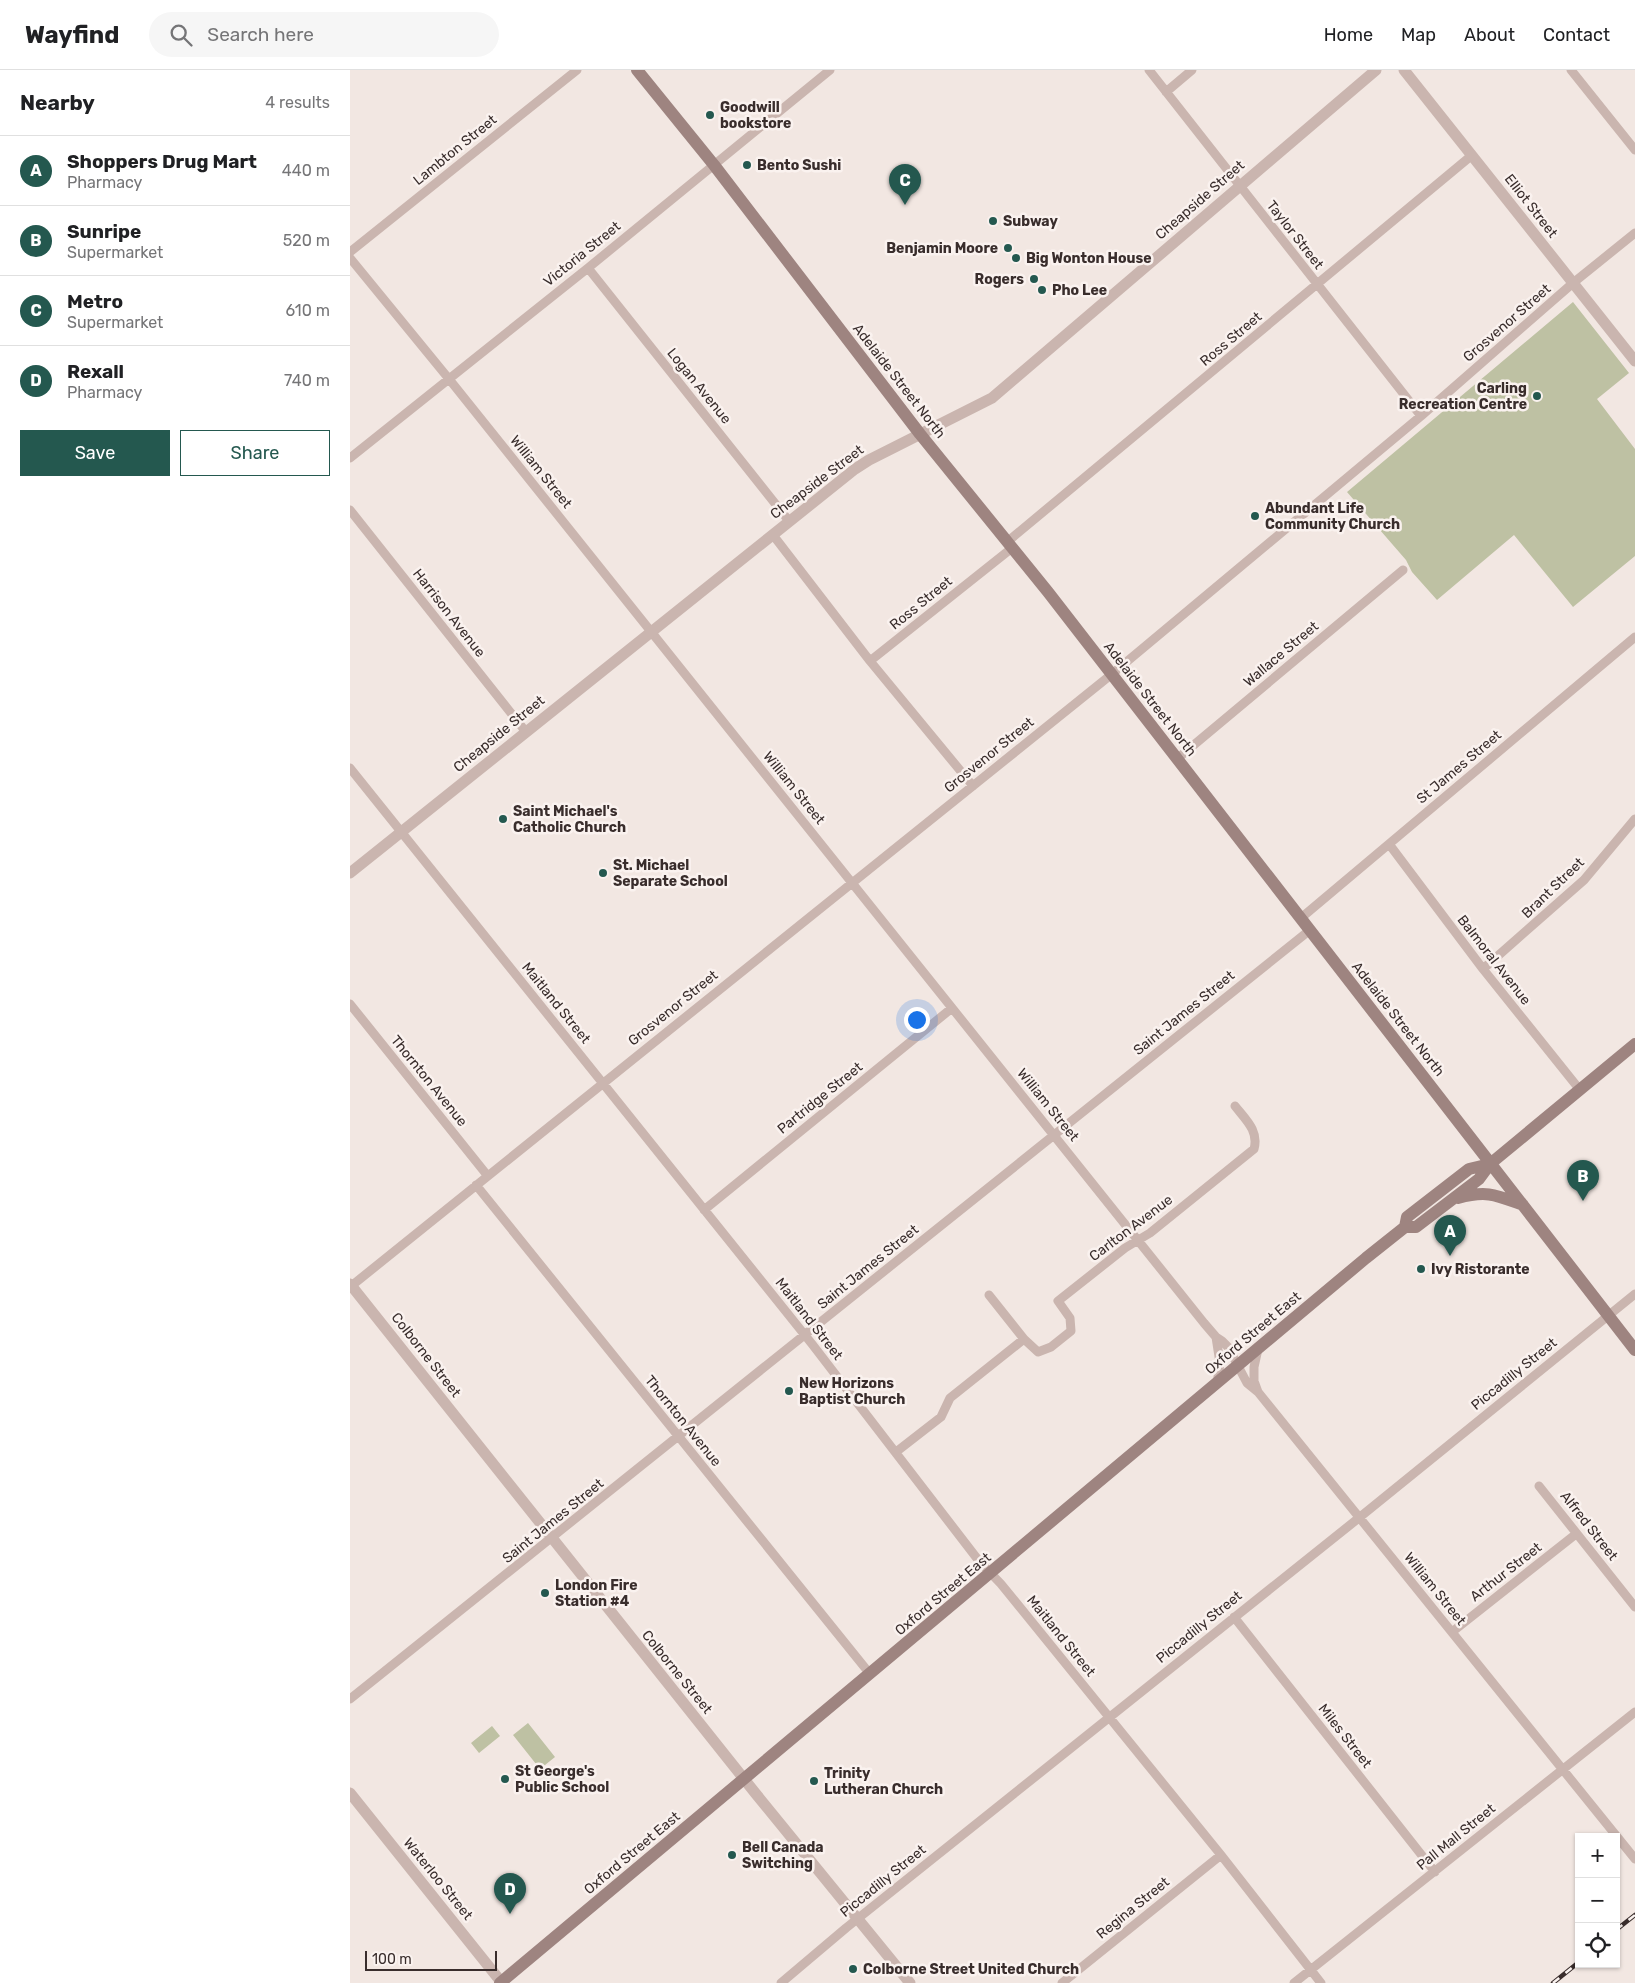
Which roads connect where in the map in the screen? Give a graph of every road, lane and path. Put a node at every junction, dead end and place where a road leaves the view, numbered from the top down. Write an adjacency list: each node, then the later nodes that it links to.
1 (577, 70): 15 (street, Lambton Street)
2 (637, 70): 12 (main road, Adelaide Street North)
3 (830, 70): 12 (street, Victoria Street)
4 (1149, 70): 9 (street, Taylor Street)
5 (1192, 70): 9 (street)
6 (1376, 70): 13 (street, Cheapside Street)
7 (1404, 70): 11 (street, Elliot Street)
8 (1571, 70): 10 (street)
9 (1166, 92): 13 (street, Taylor Street)
10 (1635, 150)
11 (1471, 156): 18 (street, Elliot Street); 19 (street, Ross Street)
12 (714, 165): 17 (street, Victoria Street); 23 (main road, Adelaide Street North)
13 (1239, 186): 19 (street, Taylor Street); 23 (street, Cheapside Street)
14 (1635, 233): 18 (street, Grosvenor Street)
15 (350, 252)
16 (350, 258): 21 (street, William Street)
17 (588, 268): 21 (street, Victoria Street); 26 (street, Logan Avenue)
18 (1573, 284): 20 (street, Elliot Street); 22 (street, Grosvenor Street)
19 (1317, 285): 22 (street, Taylor Street); 28 (street, Ross Street)
20 (1635, 361)
21 (449, 379): 24 (street, Victoria Street); 30 (street, William Street)
22 (1421, 416): 33 (street, Grosvenor Street)
23 (920, 434): 26 (street, Cheapside Street); 28 (main road, Adelaide Street North)
24 (350, 458)
25 (350, 510): 34 (street, Harrison Avenue)
26 (789, 521): 27 (street, Cheapside Street)
27 (773, 535): 30 (street, Cheapside Street); 32 (street)
28 (1010, 545): 32 (street, Ross Street); 33 (main road, Adelaide Street North)
29 (1402, 570): 35 (street, Wallace Street)
30 (652, 632): 34 (street, Cheapside Street); 42 (street, William Street)
31 (1635, 637): 40 (street, St James Street)
32 (870, 661): 37 (street)
33 (1112, 674): 35 (main road, Adelaide Street North); 37 (street, Grosvenor Street)
34 (526, 732): 39 (street, Cheapside Street)
35 (1178, 759): 43 (main road, Adelaide Street North)
36 (350, 768): 39 (street, Maitland Street)
37 (973, 786): 42 (street, Grosvenor Street)
38 (1635, 819): 45 (street, Brant Street)
39 (401, 832): 41 (street, Cheapside Street); 49 (street, Maitland Street)
40 (1389, 844): 43 (street, St James Street); 45 (street, Balmoral Avenue)
41 (350, 873)
42 (852, 882): 47 (street, William Street); 49 (street, Grosvenor Street)
43 (1300, 918): 44 (main road, Adelaide Street North)
44 (1310, 930): 52 (street, Saint James Street); 53 (main road, Adelaide Street North)
45 (1483, 969): 50 (street, Balmoral Avenue)
46 (350, 1004): 54 (street, Thornton Avenue)
47 (952, 1008): 52 (street, William Street); 58 (street, Partridge Street)
48 (1635, 1044): 50 (main road, Oxford Street East)
49 (602, 1083): 54 (street, Grosvenor Street); 58 (street, Maitland Street)
50 (1580, 1090): 53 (main road, Oxford Street East)
51 (1235, 1106): 60 (street, Carlton Avenue)
52 (1054, 1135): 60 (street, William Street); 65 (street, Saint James Street)
53 (1490, 1164): 56 (main road, Oxford Street East); 57 (main road, Adelaide Street North); 59 (main road, Oxford Street East)
54 (487, 1175): 55 (street, Grosvenor Street)
55 (476, 1185): 61 (street, Grosvenor Street); 73 (street, Thornton Avenue)
56 (1453, 1199): 57 (main road); 59 (main road, Oxford Street East)
57 (1523, 1205): 64 (main road, Adelaide Street North)
58 (704, 1210): 65 (street, Maitland Street)
59 (1405, 1227): 68 (main road, Oxford Street East)
60 (1138, 1240): 66 (street, William Street); 67 (street, Carlton Avenue)
61 (350, 1285): 78 (street, Colborne Street)
62 (1635, 1294): 64 (street, Piccadilly Street)
63 (989, 1295): 67 (street, Carlton Avenue)
64 (1608, 1315): 69 (main road, Adelaide Street North); 76 (street, Piccadilly Street)
65 (805, 1335): 73 (street, Saint James Street); 74 (street, Maitland Street)
66 (1216, 1337): 70 (street, William Street); 71 (street)
67 (1024, 1339): 74 (street)
68 (1259, 1349): 70 (main road, Oxford Street East); 72 (street)
69 (1635, 1350)
70 (1238, 1366): 71 (main road, Oxford Street East); 72 (street, William Street)
71 (1217, 1384): 79 (main road, Oxford Street East)
72 (1258, 1392): 76 (street, William Street)
73 (678, 1437): 78 (street, Saint James Street); 83 (street, Thornton Avenue)
74 (896, 1452): 79 (street, Maitland Street)
75 (1539, 1486): 77 (street, Alfred Street)
76 (1360, 1517): 81 (street, Piccadilly Street); 82 (street, William Street)
77 (1576, 1534): 80 (street, Alfred Street); 82 (street, Arthur Street)
78 (552, 1539): 84 (street, Saint James Street); 88 (street, Colborne Street)
79 (991, 1573): 83 (main road, Oxford Street East); 86 (street, Maitland Street)
80 (1635, 1608)
81 (1234, 1617): 86 (street, Piccadilly Street); 92 (street, Miles Street)
82 (1452, 1632): 87 (street, William Street)
83 (870, 1674): 88 (main road, Oxford Street East)
84 (350, 1700)
85 (1635, 1712): 87 (street, Pall Mall Street)
86 (1109, 1718): 90 (street, Maitland Street); 93 (street, Piccadilly Street)
87 (1563, 1770): 91 (street, William Street); 92 (street, Pall Mall Street)
88 (744, 1779): 93 (street, Colborne Street); 95 (main road, Oxford Street East)
89 (350, 1793): 95 (street, Waterloo Street)
90 (1221, 1855): 94 (street, Maitland Street); 98 (street, Regina Street)
91 (1635, 1859)
92 (1435, 1872): 94 (street, Pall Mall Street)
93 (857, 1919): 96 (street, Piccadilly Street); 97 (street, Colborne Street)
94 (1311, 1970): 99 (street, Pall Mall Street); 100 (street, Maitland Street)
95 (501, 1983)
96 (780, 1983)
97 (910, 1983)
98 (1062, 1983)
99 (1294, 1983)
100 (1320, 1983)

